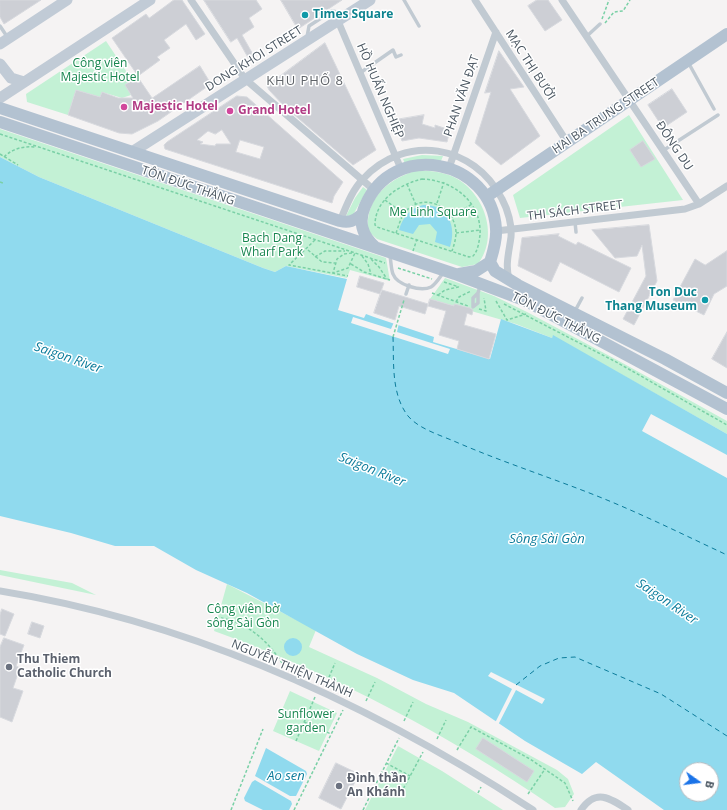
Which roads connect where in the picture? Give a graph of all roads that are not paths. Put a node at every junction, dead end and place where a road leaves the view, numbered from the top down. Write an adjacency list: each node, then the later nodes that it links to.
1 (66, 0): 17 (street)
2 (150, 0): 23 (street)
3 (191, 0): 22 (street)
4 (370, 0): 8 (street, DONG KHOI STREET)
5 (404, 0): 12 (lane)
6 (475, 0): 13 (street, MẠC THỊ BƯỞI)
7 (562, 0): 15 (street, ĐÔNG DU)
8 (348, 14): 9 (street, DONG KHOI STREET); 16 (lane)
9 (338, 21): 16 (street, DONG KHOI STREET); 21 (street, HỒ HUẤN NGHIỆP)
10 (600, 25): 15 (lane)
11 (0, 26): 17 (lane)
12 (419, 26)
13 (496, 32): 30 (street, MẠC THỊ BƯỞI); 33 (street, PHAN VĂN ÐẠT)
14 (727, 34): 19 (main road, HAI BA TRUNG STREET)
15 (587, 36): 25 (street, ĐÔNG DU)
16 (306, 41): 22 (street, DONG KHOI STREET)
17 (4, 42)
18 (401, 55): 21 (lane)
19 (688, 61): 25 (main road, HAI BA TRUNG STREET); 27 (lane)
20 (0, 64): 23 (street)
21 (360, 73): 34 (street, HỒ HUẤN NGHIỆP)
22 (245, 79): 32 (street, DONG KHOI STREET); 37 (street)
23 (24, 82): 24 (street)
24 (0, 98)
25 (630, 100): 30 (main road, HAI BA TRUNG STREET); 31 (street, ĐÔNG DU)
26 (0, 108): 32 (main road, TÔN ÐỨC THẮNG)
27 (714, 109)
28 (718, 115): 31 (lane)
29 (0, 122): 50 (main road, TÔN ÐỨC THẮNG)
30 (567, 142): 40 (main road, HAI BA TRUNG STREET)
31 (664, 150): 42 (street, ĐÔNG DU)
32 (132, 152): 44 (main road, TÔN ÐỨC THẮNG)
33 (454, 155): 34 (street); 35 (street, PHAN VĂN ÐẠT); 40 (street)
34 (395, 156): 36 (street, HỒ HUẤN NGHIỆP); 37 (street)
35 (449, 168): 36 (main road); 41 (main road)
36 (401, 169): 39 (main road)
37 (362, 180): 39 (street); 44 (street)
38 (727, 186): 42 (street, THI SÁCH STREET)
39 (374, 190): 43 (main road)
40 (497, 190): 41 (main road, HAI BA TRUNG STREET); 46 (street)
41 (486, 197): 47 (main road)
42 (699, 204): 45 (street, THI SÁCH STREET)
43 (361, 216): 44 (main road, TÔN ÐỨC THẮNG); 50 (main road)
44 (340, 221)
45 (575, 222): 46 (street, THI SÁCH STREET); 48 (lane)
46 (511, 230): 47 (street, THI SÁCH STREET); 53 (street)
47 (496, 231): 51 (main road)
48 (576, 232)
49 (389, 252): 50 (main road, TÔN ĐỨC THẮNG); 52 (main road, TÔN ĐỨC THẮNG); 54 (lane)
50 (373, 253)
51 (490, 262): 52 (main road); 53 (main road, TÔN ĐỨC THẮNG)
52 (450, 272): 54 (lane); 55 (main road, TÔN ĐỨC THẮNG)
53 (509, 280): 59 (main road, TÔN ĐỨC THẮNG)
54 (409, 286): 56 (lane)
55 (480, 288): 58 (lane); 59 (main road, TÔN ĐỨC THẮNG)
56 (406, 294)
57 (582, 298): 59 (lane)
58 (473, 307)
59 (571, 318): 60 (main road, TÔN ĐỨC THẮNG); 61 (main road, TÔN ĐỨC THẮNG)
60 (727, 393)
61 (727, 409)
62 (0, 591): 63 (street, NGUYỄN THIỆN THÀNH)
63 (533, 810)
64 (581, 810): 65 (street)
65 (628, 810)

